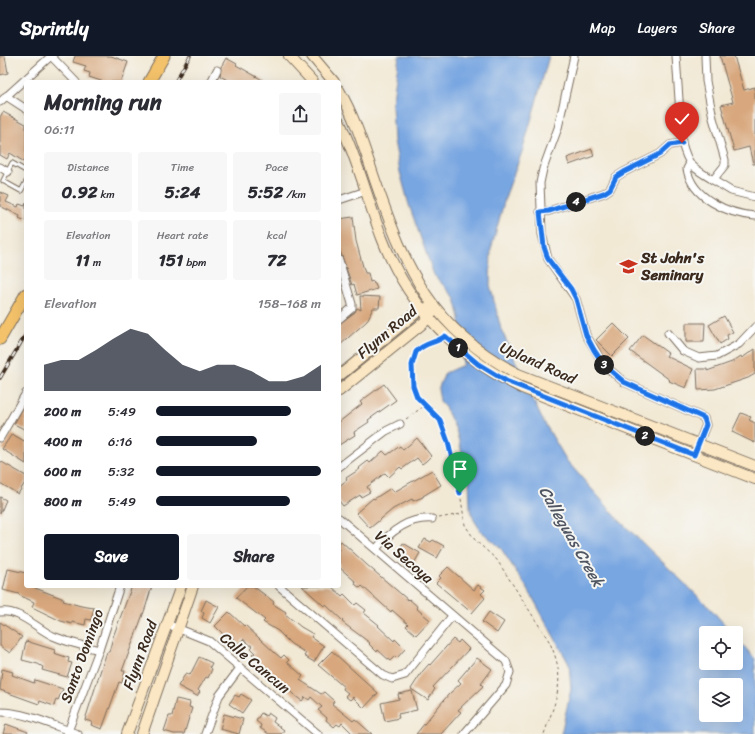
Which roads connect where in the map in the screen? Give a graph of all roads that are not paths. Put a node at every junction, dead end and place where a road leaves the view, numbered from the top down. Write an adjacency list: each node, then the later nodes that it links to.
1 (51, 56): 9 (street); 15 (street)
2 (164, 56): 10 (main road)
3 (289, 56): 12 (main road)
4 (312, 56): 13 (main road)
5 (574, 56): 29 (street)
6 (676, 56): 19 (street)
7 (705, 56): 24 (street)
8 (217, 70): 11 (street)
9 (74, 80)
10 (150, 80)
11 (212, 80)
12 (311, 80)
13 (332, 80)
14 (341, 94): 33 (main road, Upland Road)
15 (6, 96): 16 (street); 17 (street)
16 (0, 102)
17 (24, 108)
18 (341, 125): 26 (main road, Upland Road)
19 (682, 143): 20 (street); 29 (street)
20 (689, 164): 24 (street); 30 (street)
21 (0, 167): 23 (street)
22 (24, 170): 23 (lane)
23 (8, 172): 25 (lane)
24 (713, 180): 27 (street)
25 (24, 186)
26 (366, 191): 28 (street); 34 (main road, Upland Road)
27 (755, 197)
28 (341, 199)
29 (540, 212): 45 (street)
30 (755, 216)
31 (341, 267): 35 (street)
32 (24, 297): 39 (main road)
33 (432, 306): 34 (main road, Flynn Road); 36 (main road, Flynn Road); 45 (main road, Upland Road)
34 (421, 309): 36 (main road, Upland Road); 40 (main road, Flynn Road)
35 (341, 316)
36 (429, 318): 41 (main road, Flynn Road); 46 (main road, Upland Road)
37 (755, 327): 38 (street)
38 (668, 333)
39 (0, 339)
40 (341, 374)
41 (341, 389)
42 (24, 398): 44 (street)
43 (400, 424): 47 (street)
44 (0, 438)
45 (698, 444): 46 (street); 48 (main road, Upland Road)
46 (694, 455): 49 (main road, Upland Road)
47 (341, 466)
48 (755, 466)
49 (755, 479)
50 (432, 519): 52 (street)
51 (341, 520): 52 (street, Via Secoya)
52 (376, 549): 58 (street, Via Secoya)
53 (119, 588): 61 (street, Santo Domingo)
54 (180, 588): 59 (main road, Flynn Road)
55 (192, 588): 60 (main road, Flynn Road)
56 (281, 588): 58 (street)
57 (0, 612): 61 (street)
58 (452, 616): 70 (street, Via Secoya)
59 (168, 624): 60 (street, Calle Cancun); 66 (main road, Flynn Road)
60 (178, 628): 62 (street, Calle Cancun); 67 (main road, Flynn Road)
61 (99, 650): 64 (street, Santo Domingo)
62 (240, 668): 68 (street); 69 (street, Calle Cancun)
63 (0, 712): 64 (street)
64 (67, 732): 65 (street)
65 (78, 734)
66 (127, 734)
67 (142, 734)
68 (205, 734)
69 (318, 734)
70 (464, 734)

